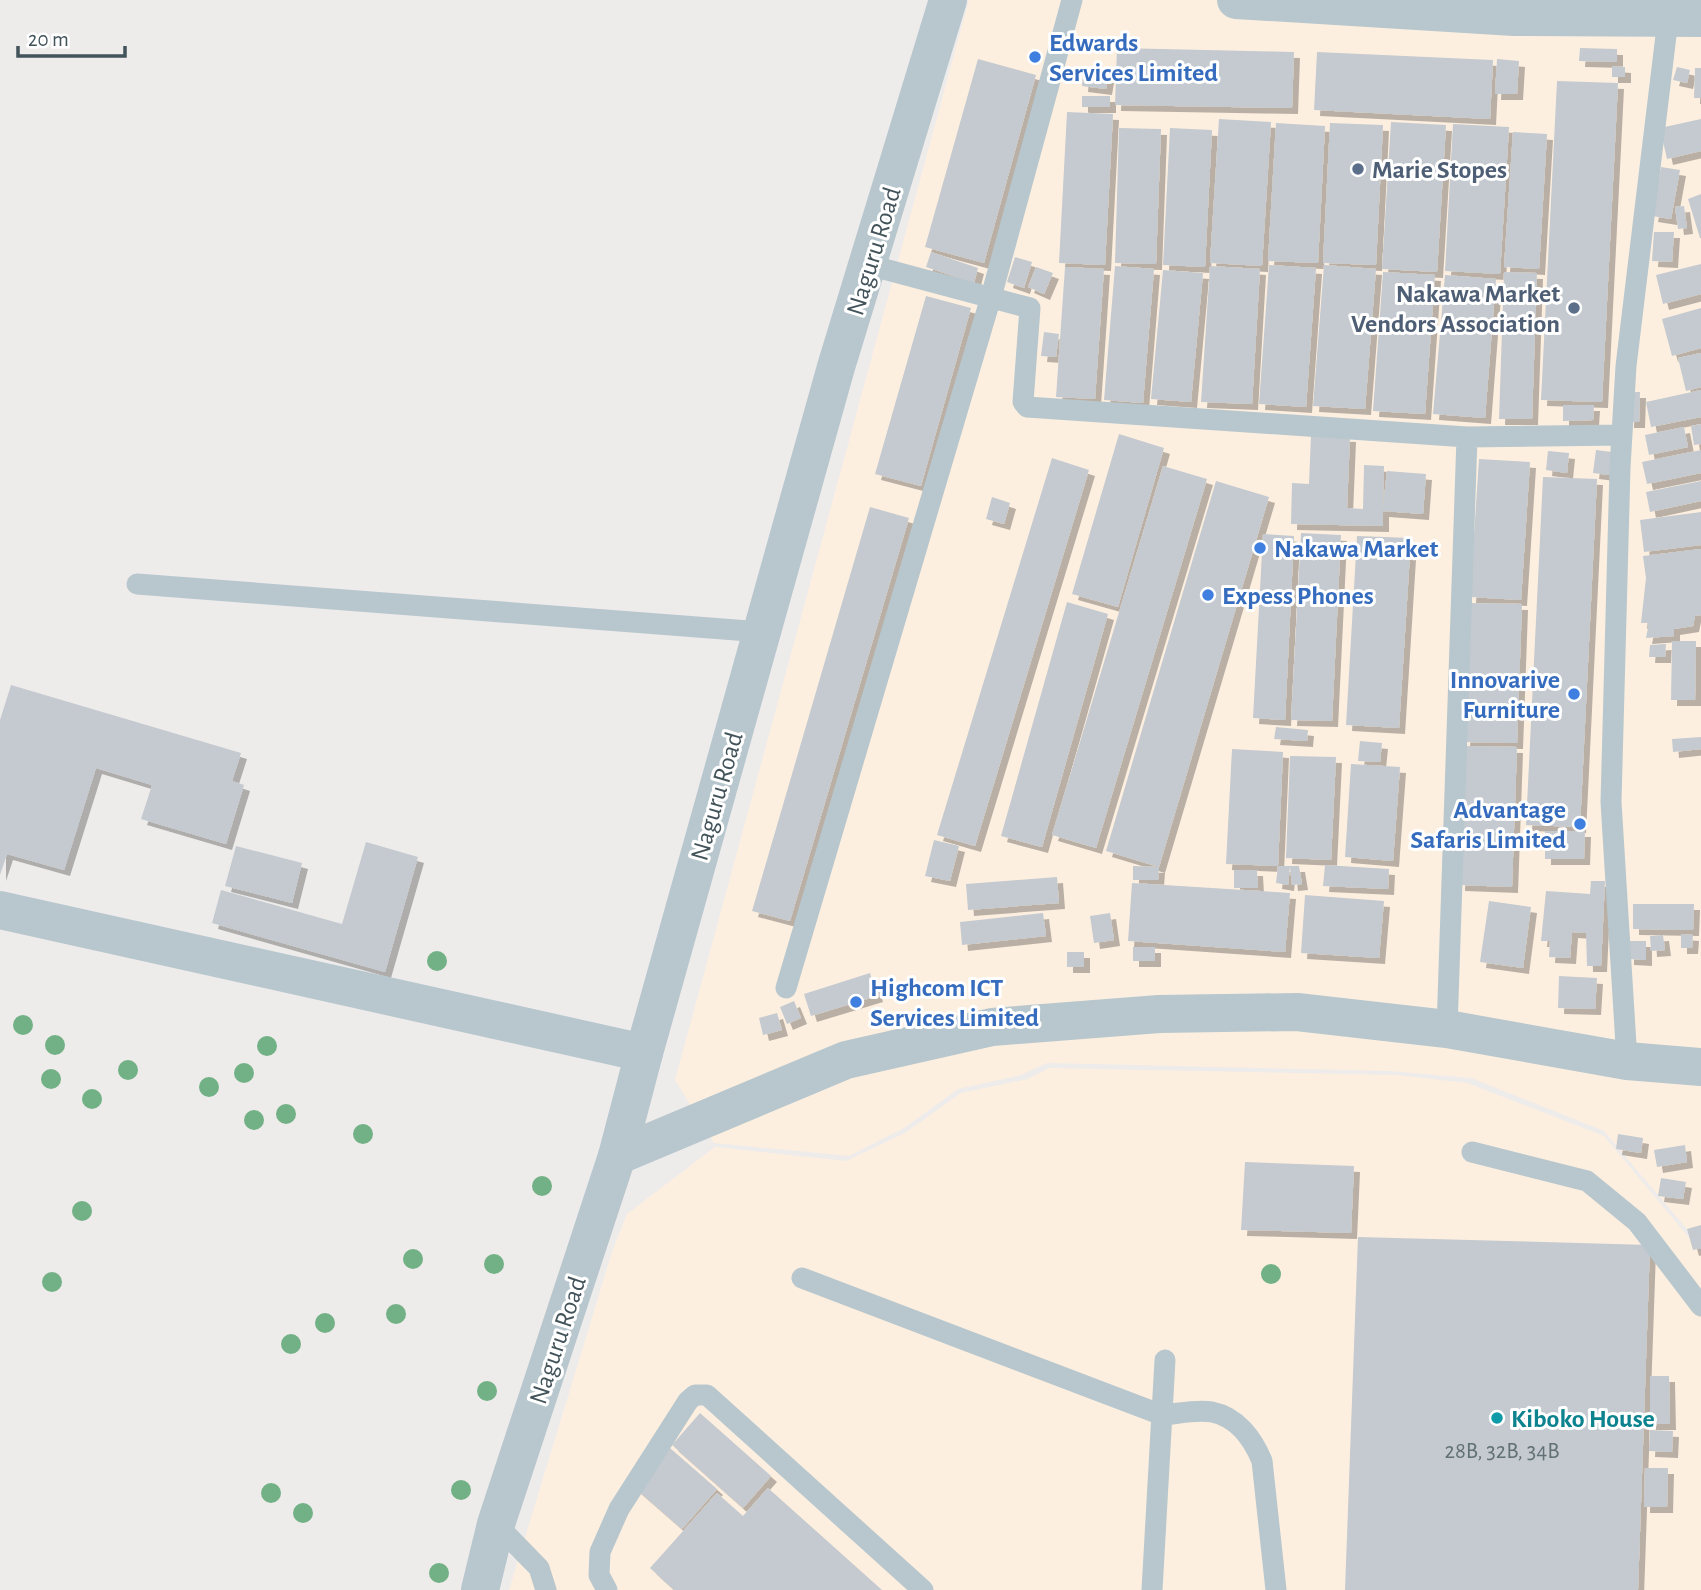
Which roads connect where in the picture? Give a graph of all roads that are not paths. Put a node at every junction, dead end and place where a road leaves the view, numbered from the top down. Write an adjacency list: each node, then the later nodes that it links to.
1 (948, 0): 5 (street, Naguru Road)
2 (1072, 0): 6 (lane)
3 (1236, 0): 4 (street)
4 (1685, 18): 7 (lane)
5 (869, 265): 6 (lane); 10 (street, Naguru Road)
6 (991, 297): 8 (lane); 12 (lane)
7 (1622, 435): 8 (lane); 15 (lane)
8 (1467, 436): 13 (lane)
9 (137, 584): 10 (lane)
10 (762, 632): 14 (street, Naguru Road)
11 (0, 910): 14 (street)
12 (786, 988)
13 (1447, 1029): 15 (street); 18 (street)
14 (644, 1053): 18 (street, Naguru Road)
15 (1627, 1061): 16 (street)
16 (1701, 1067)
17 (1472, 1152): 20 (lane)
18 (617, 1156): 23 (street, Naguru Road)
19 (802, 1278): 22 (lane)
20 (1701, 1306)
21 (1165, 1360): 22 (lane)
22 (1162, 1415): 28 (lane); 29 (lane)
23 (496, 1524): 24 (street, Naguru Road); 25 (lane)
24 (480, 1590)
25 (546, 1590)
26 (607, 1590): 27 (lane)
27 (923, 1590)
28 (1152, 1590)
29 (1276, 1590)

